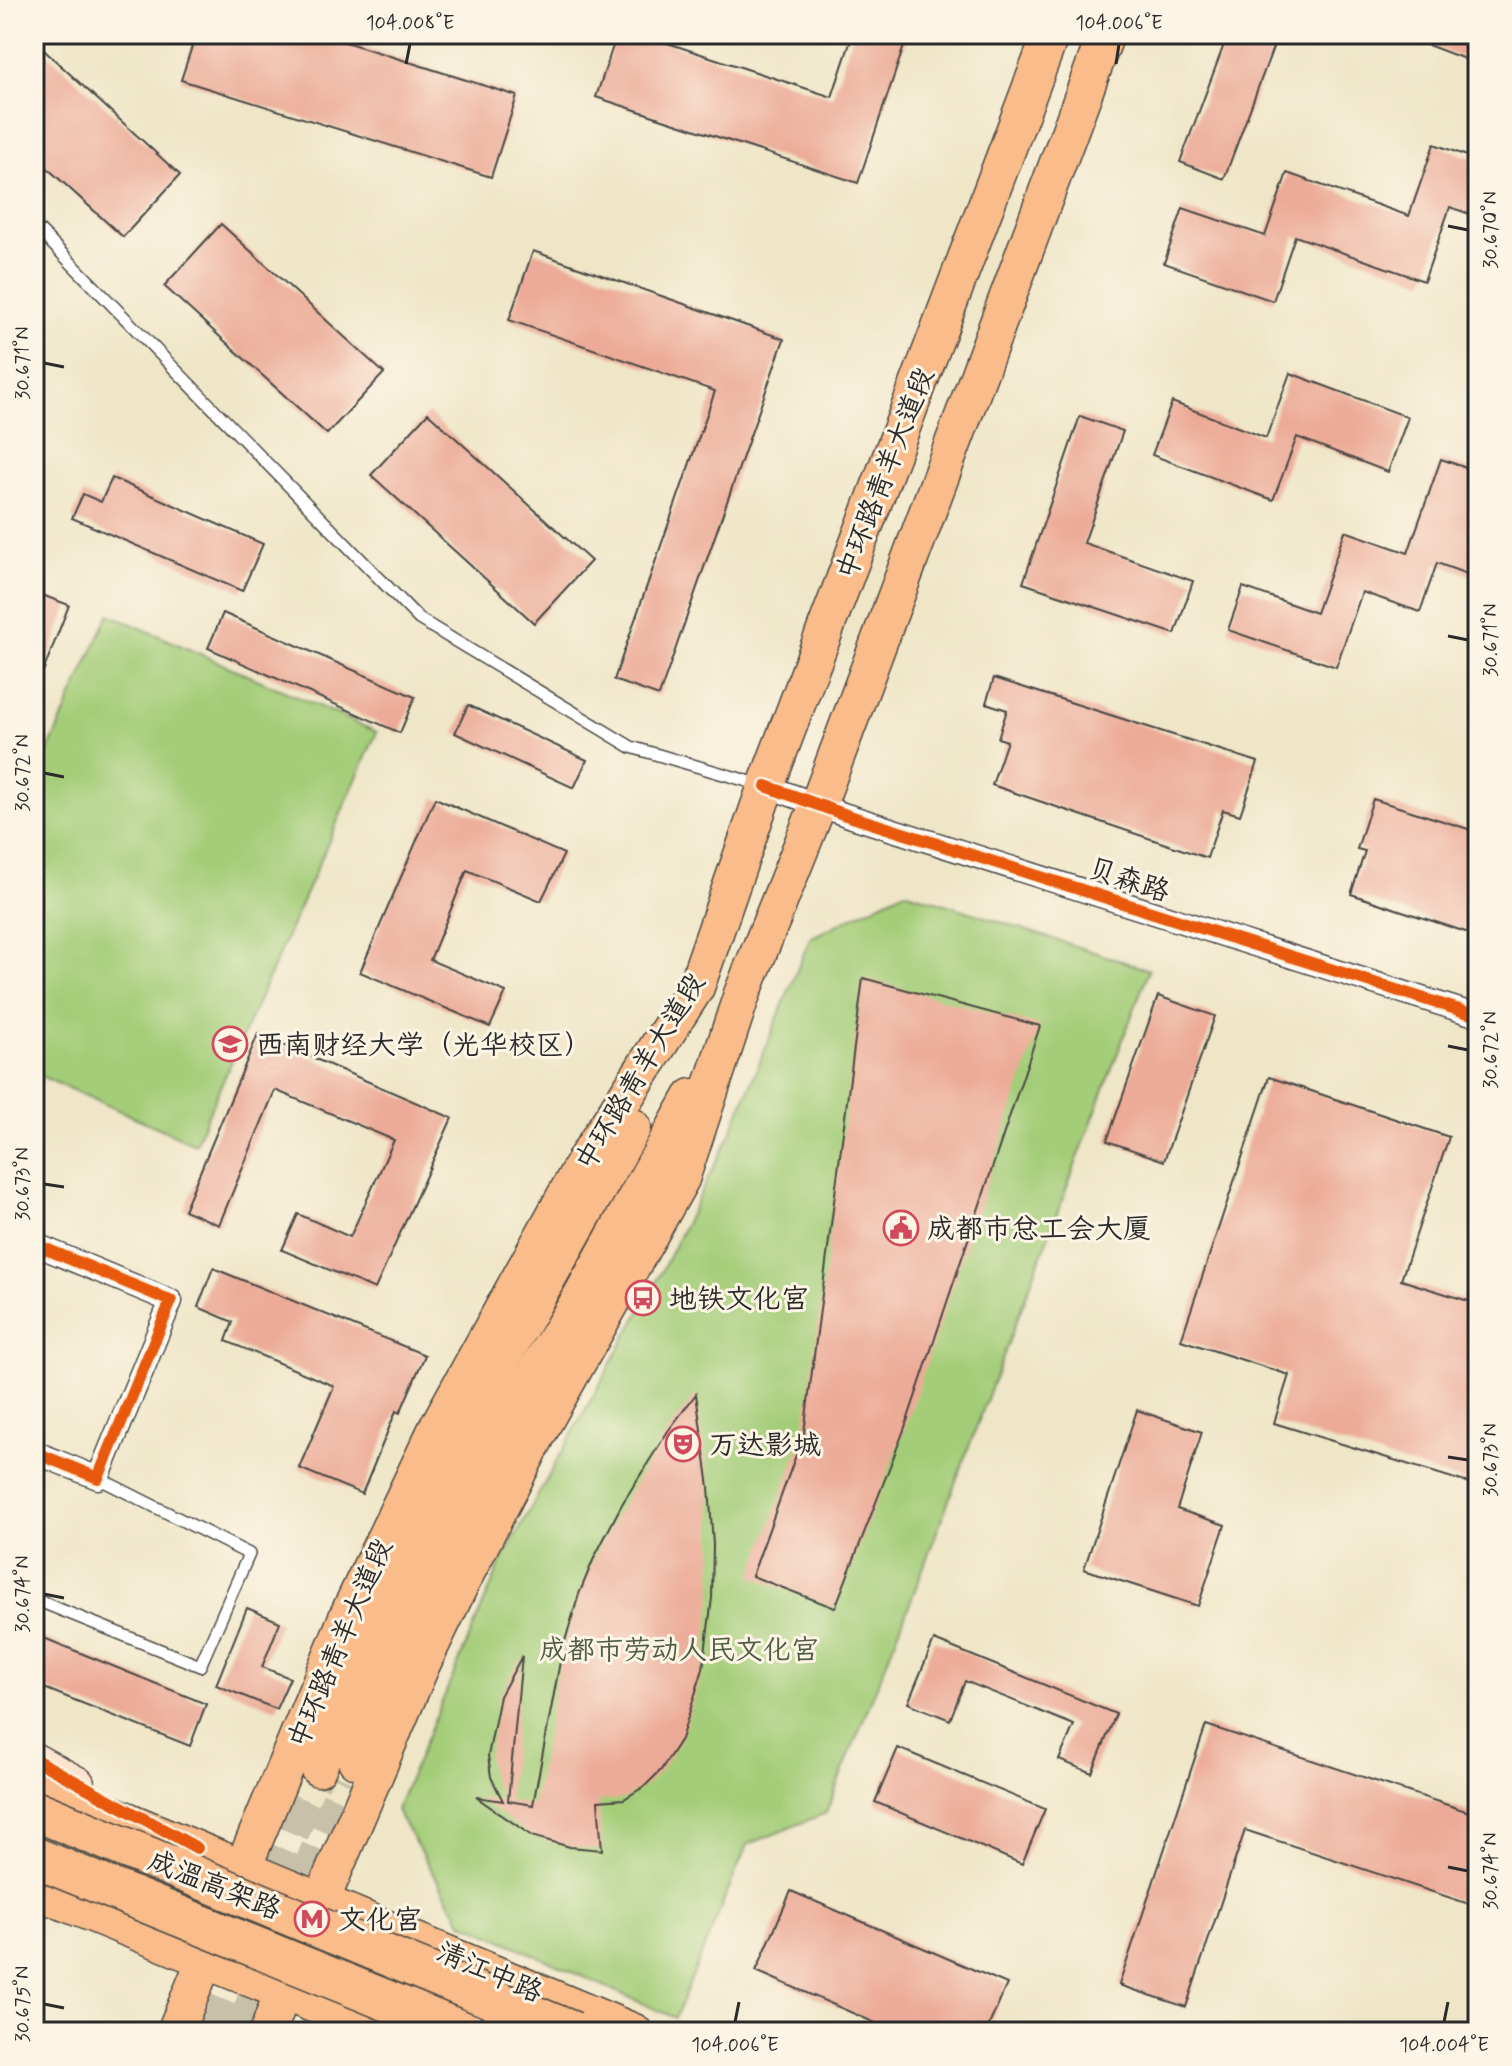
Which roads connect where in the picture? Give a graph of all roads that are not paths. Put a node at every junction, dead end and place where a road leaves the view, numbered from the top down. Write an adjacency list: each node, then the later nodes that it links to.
1 (1051, 34): 4 (main road, 中环路青羊大道段)
2 (1106, 34): 5 (main road, 中环路青羊大道段)
3 (34, 225): 4 (lane)
4 (766, 786): 5 (street, 贝森路); 6 (main road, 中环路青羊大道段)
5 (818, 805): 7 (main road, 中环路青羊大道段); 8 (street, 贝森路)
6 (696, 987): 7 (main road); 19 (main road, 中环路青羊大道段)
7 (742, 994): 21 (main road, 中环路青羊大道段)
8 (1478, 1016)
9 (34, 1244): 11 (street)
10 (34, 1452): 11 (street)
11 (98, 1478): 12 (lane)
12 (34, 1599)
13 (34, 1759): 17 (street)
14 (34, 1782): 15 (highway)
15 (78, 1798): 17 (main road, 清江中路)
16 (34, 1810): 28 (highway, 成温高架路, bridge)
17 (197, 1848): 19 (main road, 清江中路)
18 (34, 1857): 27 (highway, 成温高架路, bridge)
19 (245, 1868): 21 (main road, 清江中路); 22 (main road, 中环路青羊大道段)
20 (34, 1890): 22 (main road)
21 (322, 1901): 23 (main road, 中环路青羊大道段); 29 (main road, 清江中路)
22 (205, 1961): 23 (main road); 24 (main road, 中环路青羊大道段)
23 (282, 1993): 25 (main road, 中环路青羊大道段); 26 (main road)
24 (175, 2032)
25 (268, 2032)
26 (381, 2032)
27 (464, 2032)
28 (573, 2032)
29 (634, 2032)

